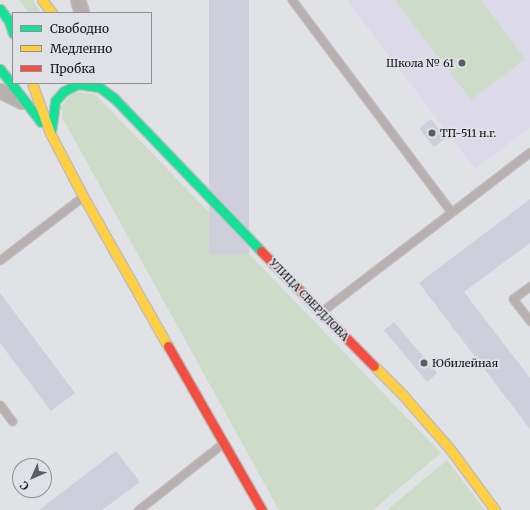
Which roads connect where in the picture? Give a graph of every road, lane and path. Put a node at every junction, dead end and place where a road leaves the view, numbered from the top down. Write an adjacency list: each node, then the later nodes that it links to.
1 (42, 0): 5 (main road)
2 (78, 0): 6 (street)
3 (292, 0): 16 (lane)
4 (0, 10): 7 (main road)
5 (51, 12)
6 (82, 12)
7 (11, 23)
8 (0, 69): 12 (main road)
9 (32, 84): 13 (main road)
10 (99, 84): 13 (main road); 19 (main road, УЛИЦА СВЕРДЛОВА)
11 (0, 91): 12 (street)
12 (25, 103): 13 (main road)
13 (50, 133): 15 (main road)
14 (530, 153): 16 (lane)
15 (83, 196): 17 (lane); 23 (main road)
16 (451, 212): 19 (lane)
17 (0, 260)
18 (530, 286): 20 (lane)
19 (320, 312): 26 (main road, УЛИЦА СВЕРДЛОВА)
20 (530, 322)
21 (0, 405): 22 (lane)
22 (12, 421)
23 (224, 443): 24 (lane); 25 (main road)
24 (138, 510)
25 (262, 510)
26 (495, 510)

